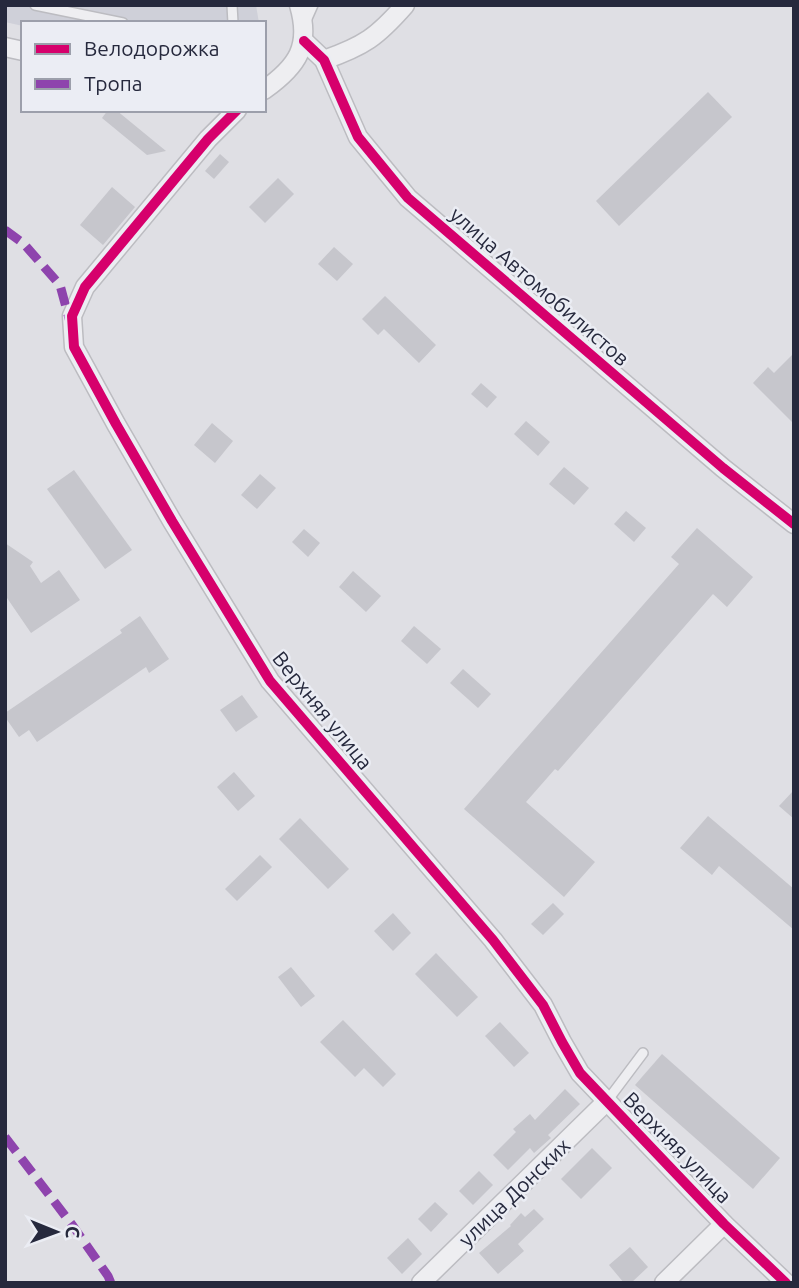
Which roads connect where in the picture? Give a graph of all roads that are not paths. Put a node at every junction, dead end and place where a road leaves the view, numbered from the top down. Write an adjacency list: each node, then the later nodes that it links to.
1 (35, 5): 5 (lane)
2 (299, 5): 6 (street)
3 (313, 5): 6 (lane)
4 (405, 5): 7 (street)
5 (112, 21)
6 (304, 33): 7 (street, улица Автомобилистов); 8 (street)
7 (324, 60): 10 (street, улица Автомобилистов)
8 (266, 89)
9 (235, 112): 12 (street, Верхняя улица)
10 (794, 524)
11 (643, 1053): 12 (lane)
12 (607, 1101): 13 (street, Верхняя улица); 14 (street, улица Донских)
13 (724, 1224): 15 (street); 16 (street, Верхняя улица)
14 (421, 1283)
15 (664, 1283)
16 (786, 1283)

